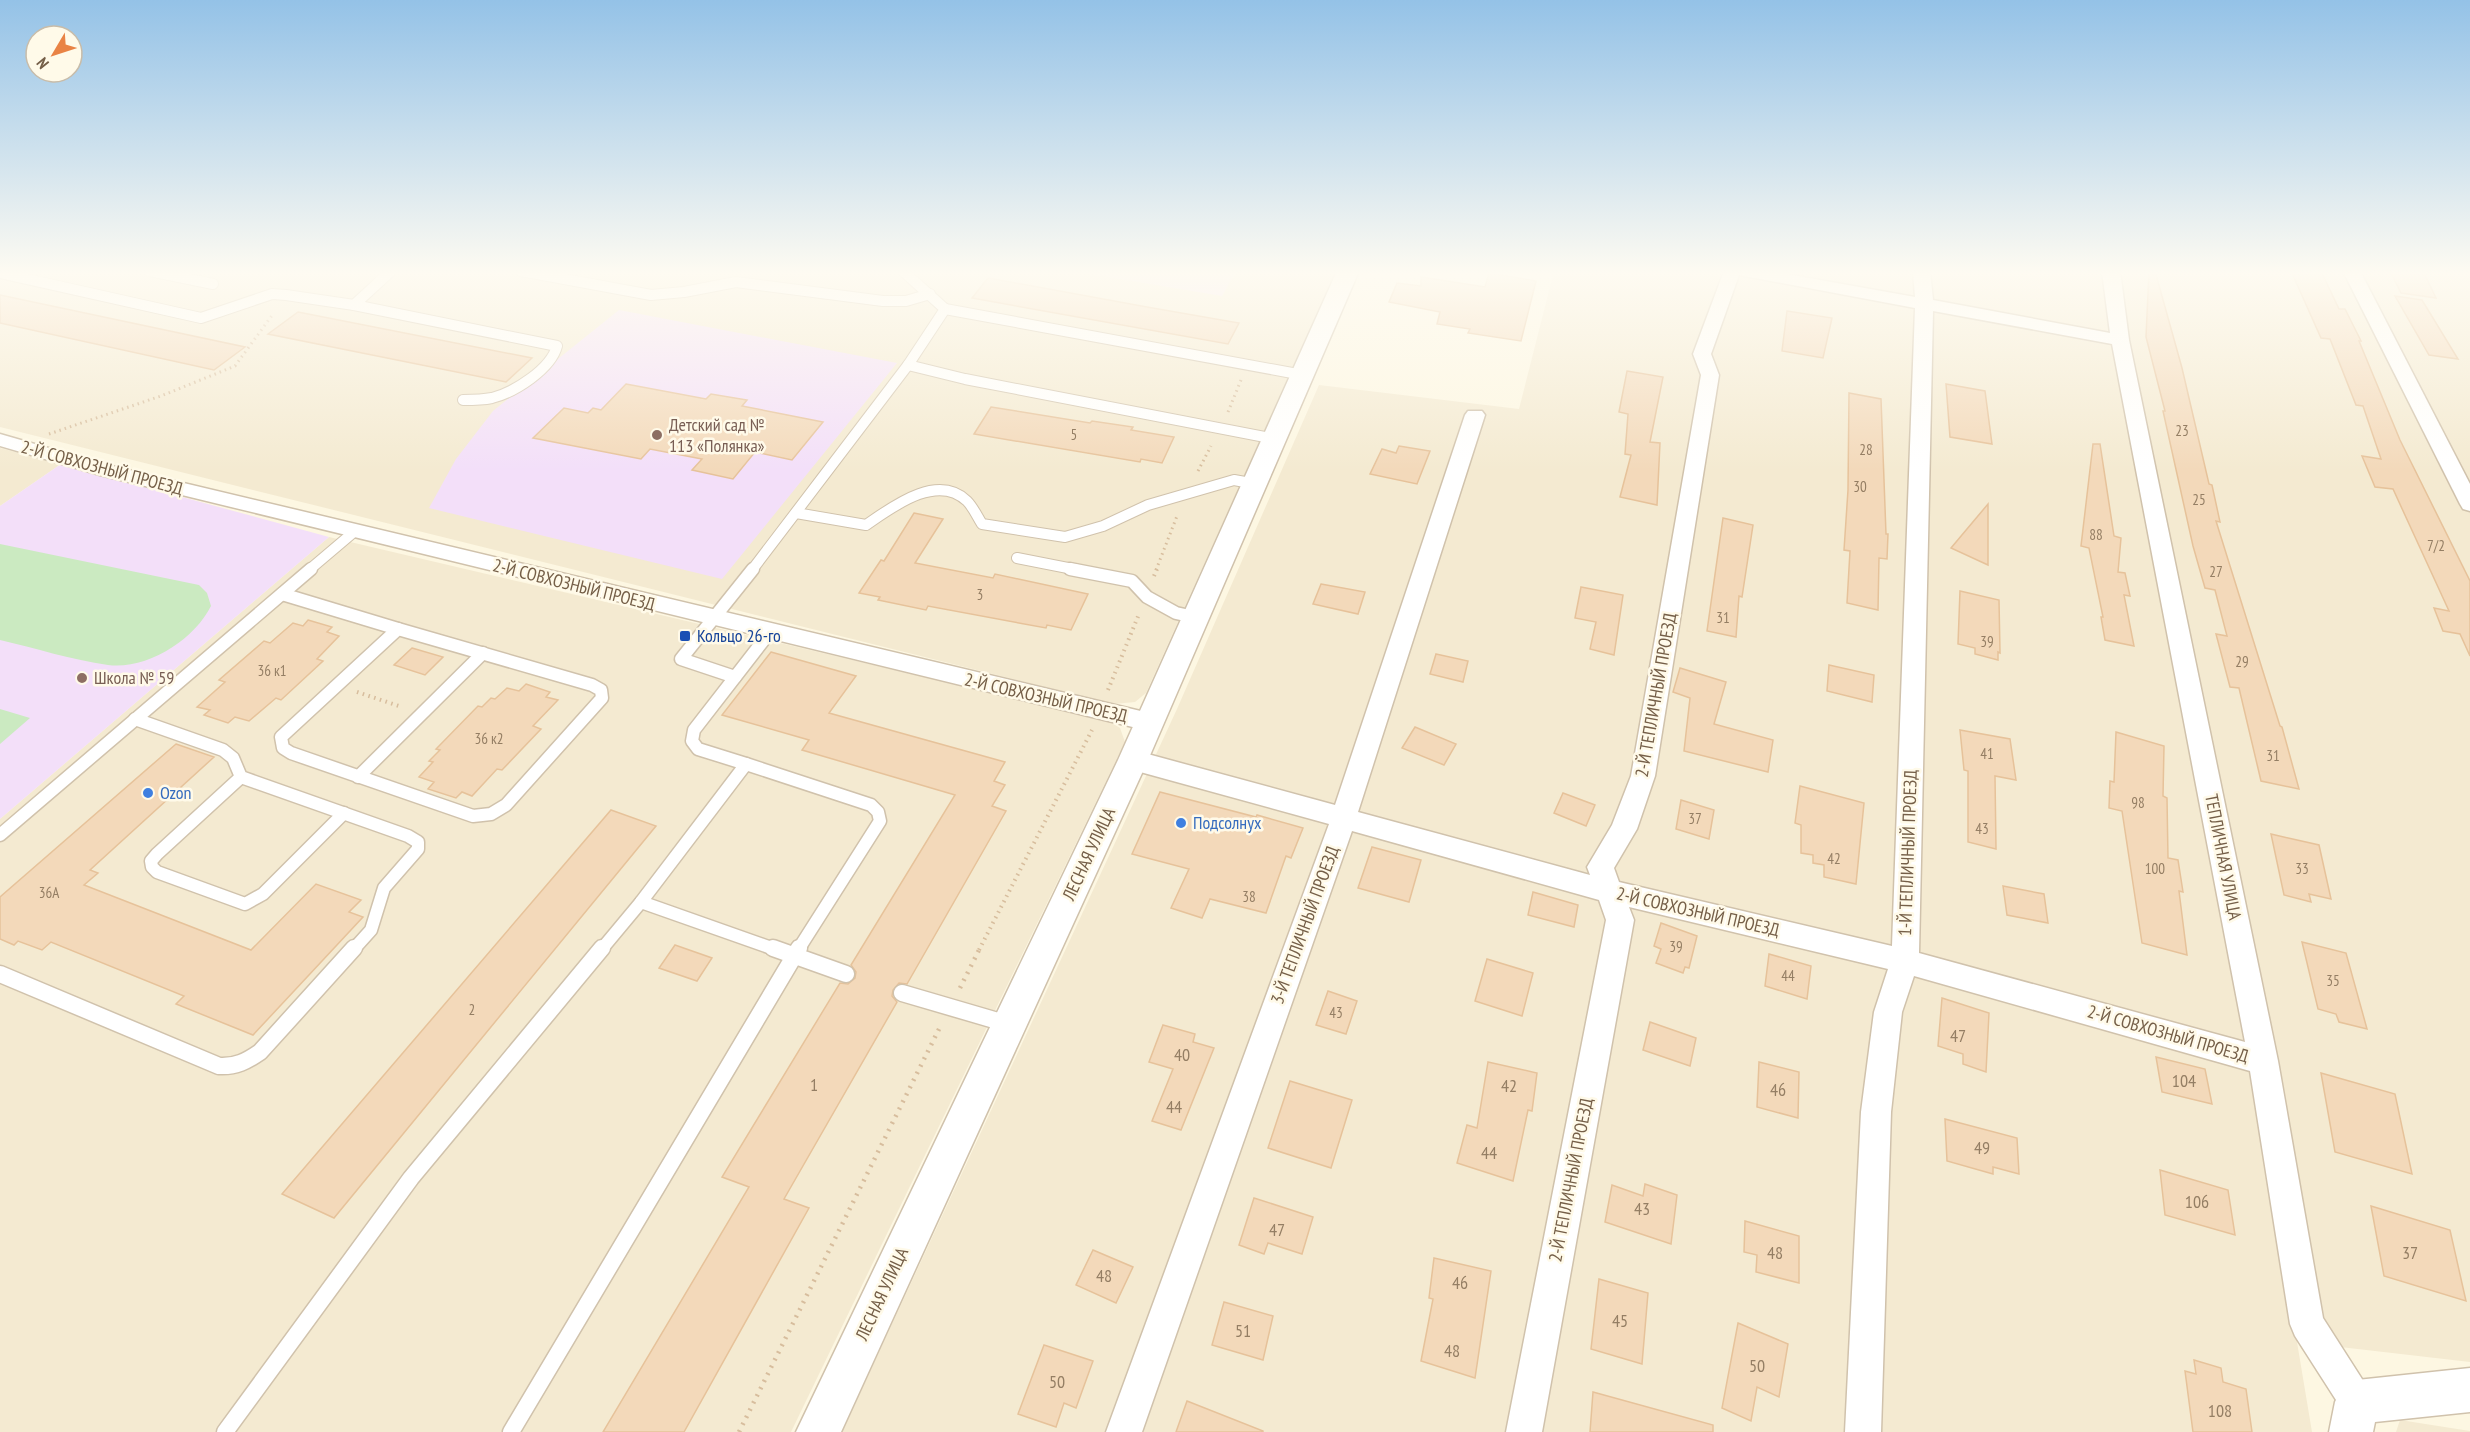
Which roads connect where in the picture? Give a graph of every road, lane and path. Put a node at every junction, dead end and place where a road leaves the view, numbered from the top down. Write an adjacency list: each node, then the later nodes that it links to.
1 (255, 338): 19 (path)
2 (516, 338): 14 (lane)
3 (926, 338): 11 (lane)
4 (1101, 338): 12 (lane)
5 (1319, 338): 13 (street, ЛЕСНАЯ УЛИЦА)
6 (1707, 338): 46 (street, 2-Й ТЕПЛИЧНЫЙ ПРОЕЗД)
7 (1923, 338): 49 (street, 1-Й ТЕПЛИЧНЫЙ ПРОЕЗД)
8 (2108, 338): 10 (street)
9 (2385, 338): 22 (street)
10 (2120, 340): 55 (street, ТЕПЛИЧНАЯ УЛИЦА)
11 (908, 365): 16 (lane); 23 (lane)
12 (1248, 365): 13 (lane); 16 (path)
13 (1303, 375): 17 (street, ЛЕСНАЯ УЛИЦА)
14 (462, 400)
15 (1475, 416): 44 (street, 3-Й ТЕПЛИЧНЫЙ ПРОЕЗД)
16 (1221, 428): 17 (lane); 21 (path)
17 (1275, 439): 20 (street, ЛЕСНАЯ УЛИЦА)
18 (0, 440): 19 (street, 2-Й СОВХОЗНЫЙ ПРОЕЗД)
19 (22, 447): 24 (street, 2-Й СОВХОЗНЫЙ ПРОЕЗД)
20 (1256, 484): 21 (lane); 28 (street, ЛЕСНАЯ УЛИЦА)
21 (1185, 494): 23 (lane); 27 (path)
22 (2470, 504)
23 (796, 513): 29 (lane)
24 (355, 531): 26 (lane); 29 (street, 2-Й СОВХОЗНЫЙ ПРОЕЗД)
25 (1017, 558): 27 (lane)
26 (282, 594): 30 (lane); 37 (lane)
27 (1147, 597): 28 (lane); 35 (path)
28 (1194, 617): 38 (street, ЛЕСНАЯ УЛИЦА)
29 (715, 619): 31 (street, 2-Й СОВХОЗНЫЙ ПРОЕЗД); 33 (lane)
30 (399, 628): 32 (lane); 34 (lane)
31 (770, 632): 33 (lane); 35 (street, 2-Й СОВХОЗНЫЙ ПРОЕЗД)
32 (483, 654): 36 (lane); 42 (lane)
33 (735, 677): 40 (lane)
34 (337, 686): 36 (path); 42 (lane)
35 (1100, 710): 38 (street, 2-Й СОВХОЗНЫЙ ПРОЕЗД); 53 (path)
36 (422, 713): 42 (lane)
37 (135, 720): 41 (lane); 45 (lane)
38 (1149, 722): 39 (street, ЛЕСНАЯ УЛИЦА)
39 (1134, 760): 44 (street, 2-Й СОВХОЗНЫЙ ПРОЕЗД); 54 (street, ЛЕСНАЯ УЛИЦА)
40 (746, 764): 47 (lane); 48 (lane)
41 (241, 777): 43 (lane); 43 (lane)
42 (358, 777)
43 (344, 813): 50 (lane)
44 (1344, 817): 46 (street, 2-Й СОВХОЗНЫЙ ПРОЕЗД); 62 (street, 3-Й ТЕПЛИЧНЫЙ ПРОЕЗД)
45 (0, 835)
46 (1608, 891): 49 (street, 2-Й СОВХОЗНЫЙ ПРОЕЗД); 63 (street, 2-Й ТЕПЛИЧНЫЙ ПРОЕЗД)
47 (641, 902): 48 (lane); 58 (lane)
48 (795, 955): 51 (lane); 59 (lane)
49 (1905, 961): 55 (street, 2-Й СОВХОЗНЫЙ ПРОЕЗД); 64 (street, 1-Й ТЕПЛИЧНЫЙ ПРОЕЗД)
50 (0, 974)
51 (846, 974)
52 (902, 993): 53 (lane)
53 (951, 1005): 54 (lane); 60 (path)
54 (1008, 1024): 61 (street, ЛЕСНАЯ УЛИЦА)
55 (2263, 1061): 57 (street, ТЕПЛИЧНАЯ УЛИЦА)
56 (2470, 1390): 57 (street)
57 (2354, 1417)
58 (225, 1432)
59 (511, 1432)
60 (739, 1432)
61 (818, 1432)
62 (1124, 1432)
63 (1524, 1432)
64 (1863, 1432)

